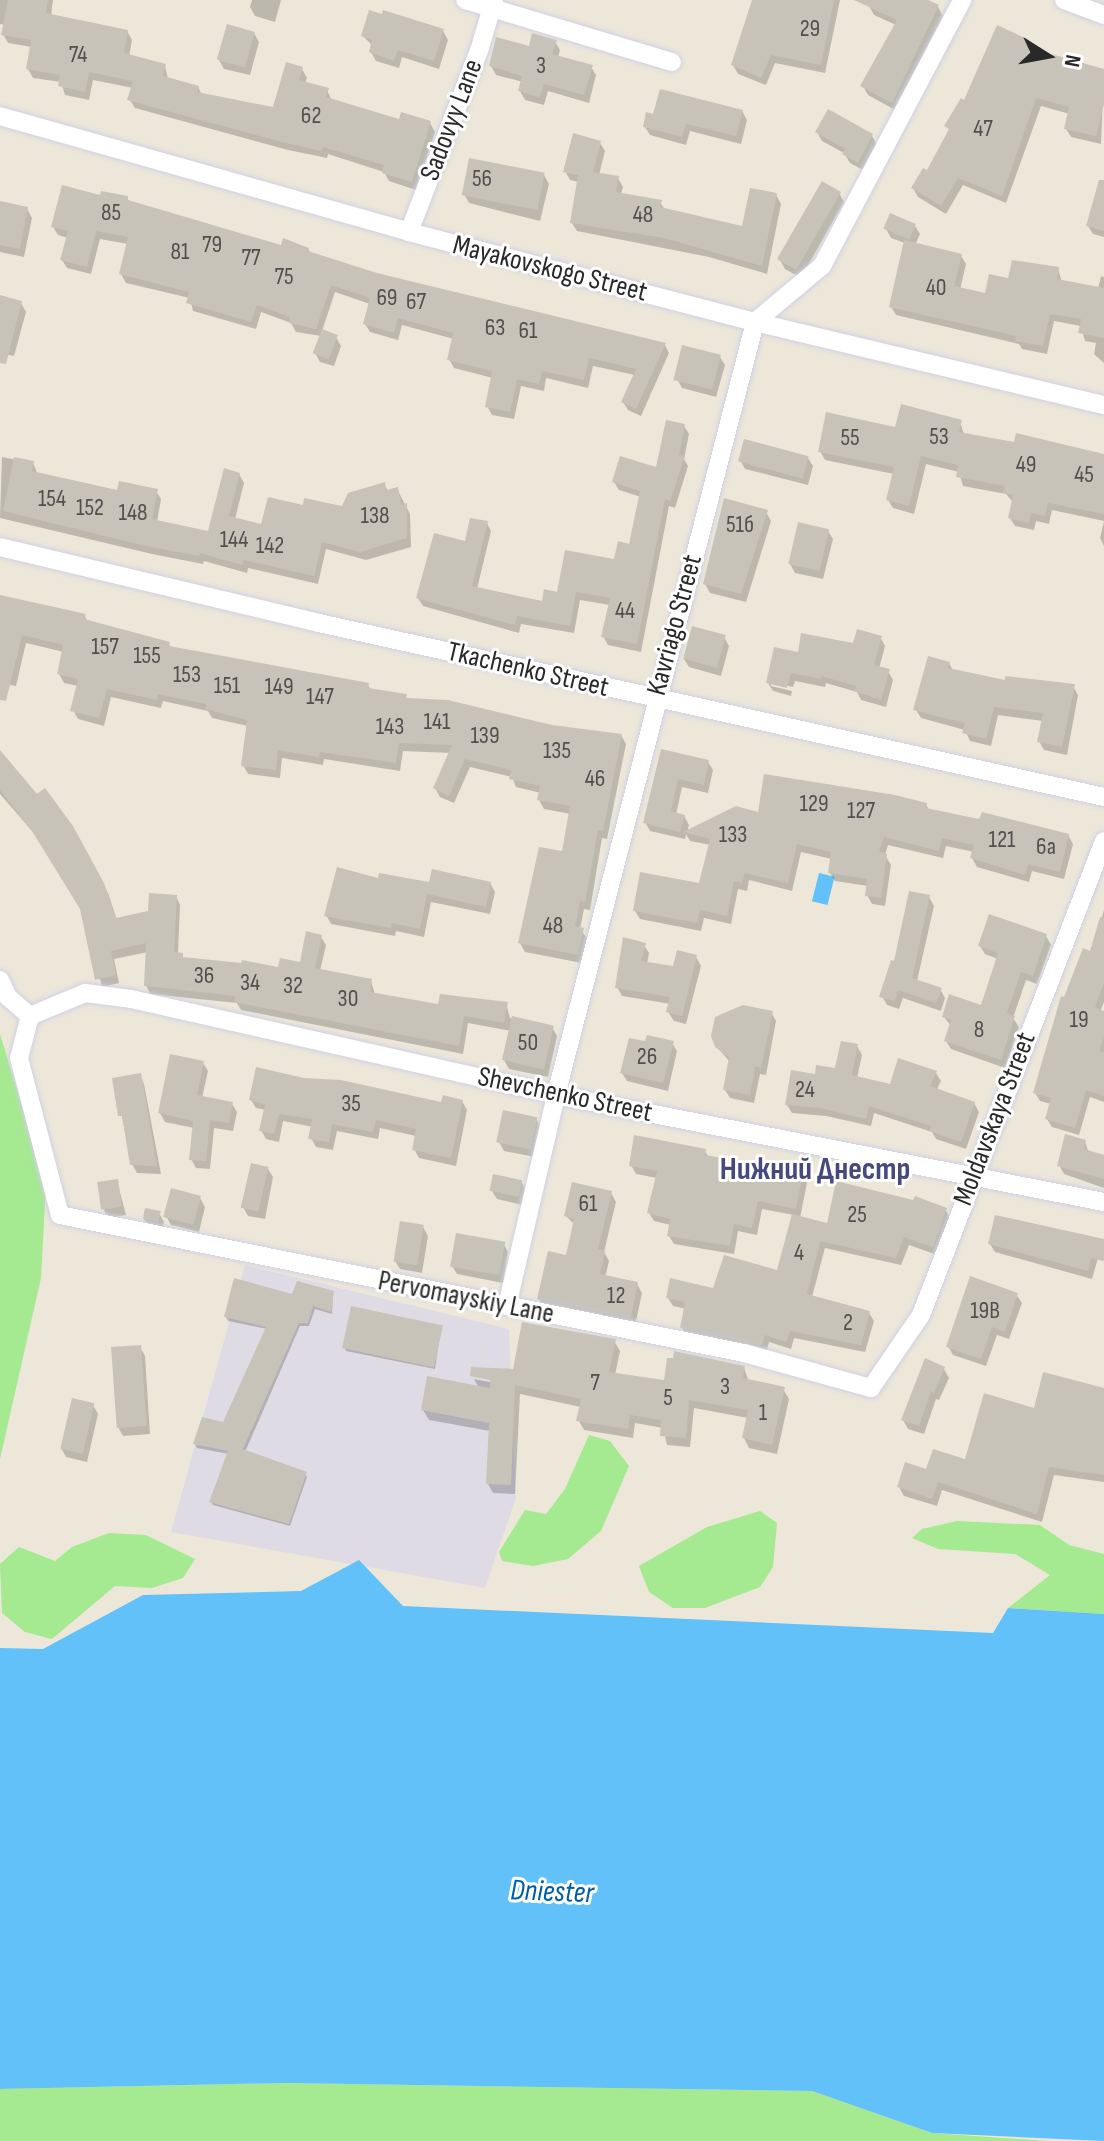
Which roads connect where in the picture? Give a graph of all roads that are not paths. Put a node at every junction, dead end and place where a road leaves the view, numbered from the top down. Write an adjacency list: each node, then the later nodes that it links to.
1 (465, 0): 4 (street)
2 (962, 0): 9 (street)
3 (1064, 0): 5 (street)
4 (493, 4): 6 (street); 8 (street, Sadovyy Lane)
5 (1104, 15)
6 (672, 62)
7 (0, 116): 8 (street, Mayakovskogo Street)
8 (409, 232): 9 (street, Mayakovskogo Street)
9 (755, 322): 10 (street, Mayakovskogo Street); 12 (street, Kavriago Street)
10 (1104, 405)
11 (0, 547): 12 (street, Tkachenko Street)
12 (656, 699): 13 (street, Tkachenko Street); 17 (street, Kavriago Street)
13 (1104, 797)
14 (1104, 841): 18 (street, Moldavskaya Street)
15 (0, 980): 16 (street)
16 (30, 1016): 17 (street, Shevchenko Street); 20 (street, Pervomayskiy Lane)
17 (556, 1095): 18 (street, Shevchenko Street); 20 (street, Kavriago Street)
18 (972, 1177): 19 (street, Shevchenko Street); 21 (street, Moldavskaya Street)
19 (1104, 1202)
20 (507, 1306): 21 (street, Pervomayskiy Lane)
21 (871, 1388)

